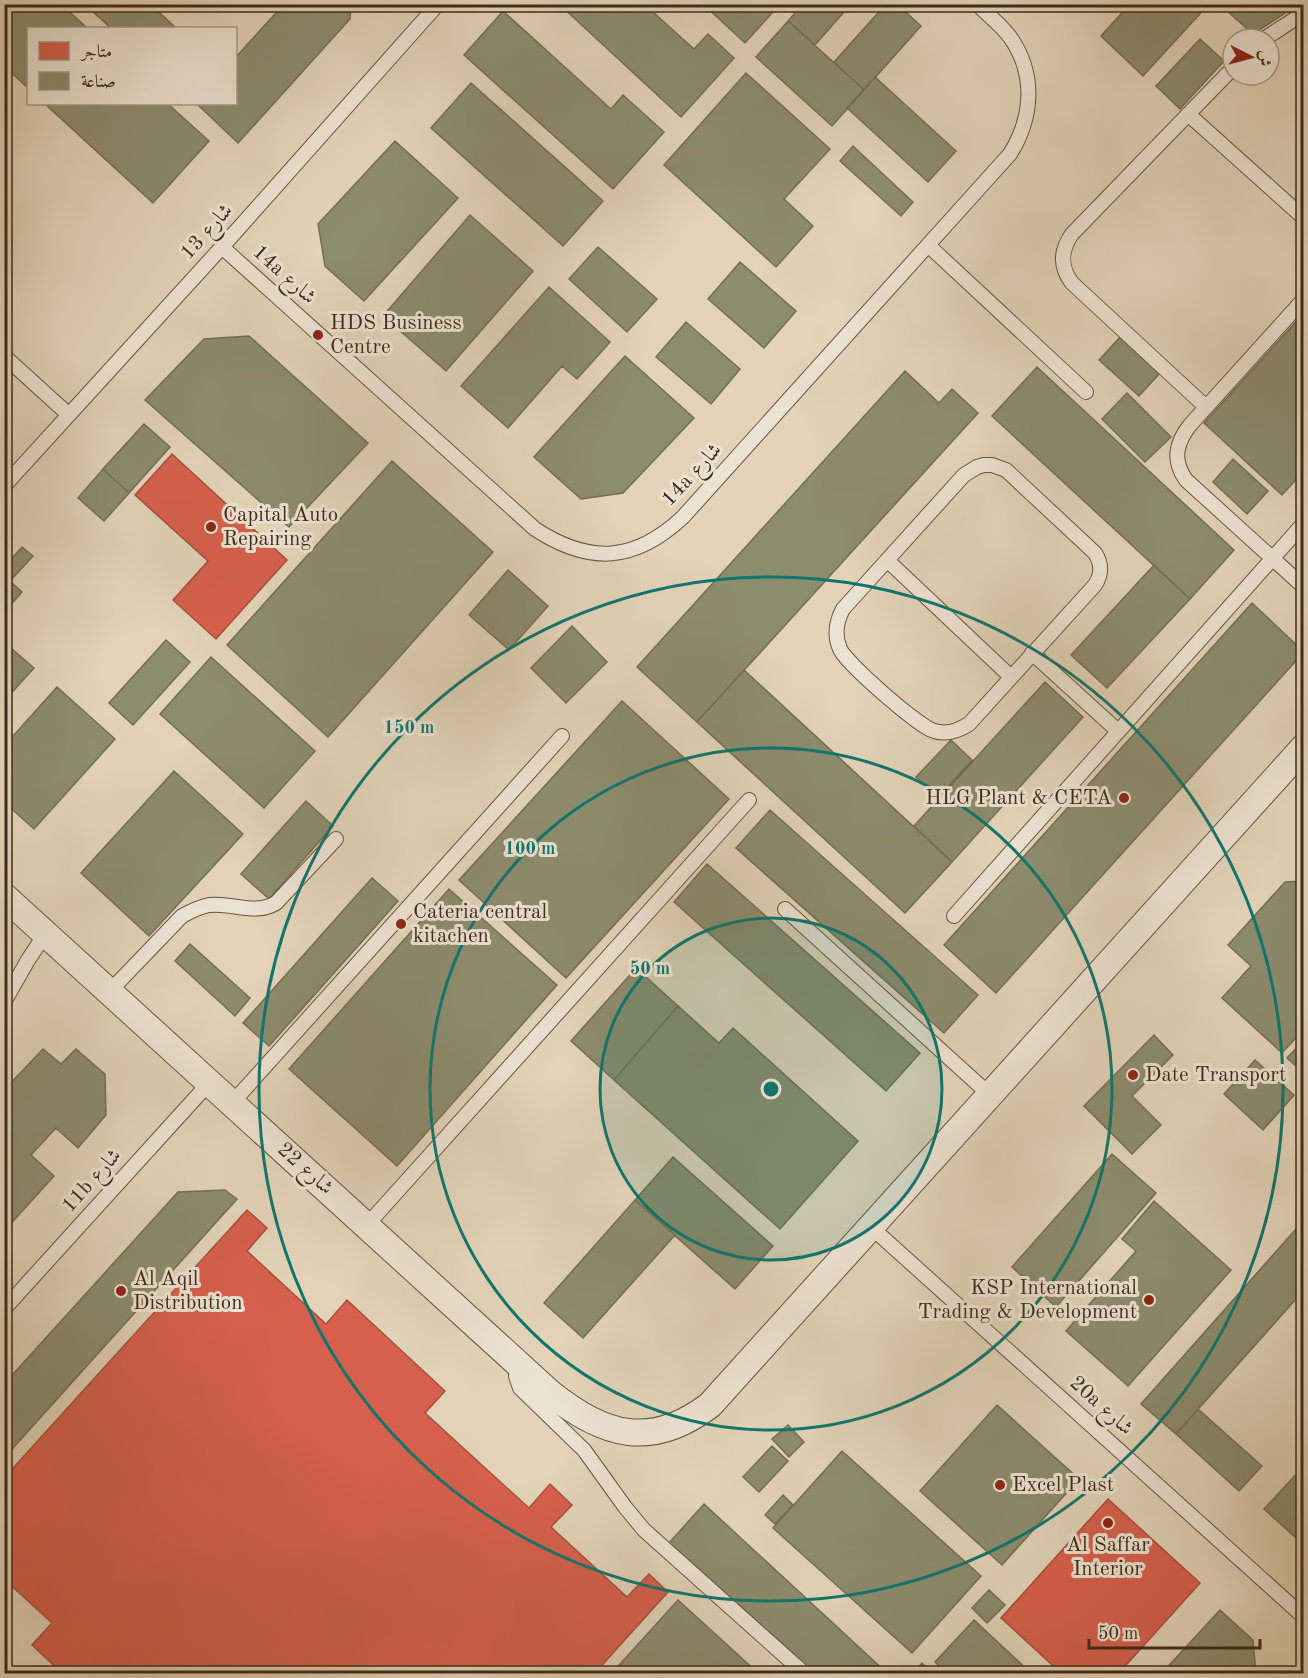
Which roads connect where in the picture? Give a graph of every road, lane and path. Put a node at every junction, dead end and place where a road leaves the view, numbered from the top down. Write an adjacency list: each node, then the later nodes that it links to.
1 (438, 4): 9 (lane, شارع 13)
2 (977, 4): 8 (lane, 14a شارع)
3 (1304, 13): 4 (lane)
4 (1281, 28)
5 (1221, 80): 6 (lane)
6 (1188, 114): 7 (lane); 13 (lane)
7 (1304, 218)
8 (929, 246): 9 (lane, 14a شارع); 12 (lane)
9 (222, 247): 14 (lane, شارع 13)
10 (1304, 299): 13 (lane)
11 (4, 356): 14 (lane)
12 (1086, 392)
13 (1206, 407): 17 (lane)
14 (69, 415): 15 (lane, شارع 13)
15 (4, 486)
16 (1304, 523): 17 (lane)
17 (1272, 557): 19 (lane); 22 (lane)
18 (887, 560): 20 (lane); 21 (lane); 21 (lane)
19 (1304, 586)
20 (1032, 653): 21 (lane); 22 (lane)
21 (1011, 677)
22 (1118, 731): 29 (lane)
23 (562, 736): 35 (lane)
24 (1300, 757): 34 (street)
25 (749, 800): 36 (lane)
26 (336, 839): 31 (lane)
27 (4, 896): 30 (street, شارع 22)
28 (785, 909): 34 (lane)
29 (954, 916)
30 (46, 933): 31 (street, شارع 22); 32 (lane)
31 (110, 991): 33 (street, شارع 22)
32 (4, 1002)
33 (210, 1082): 35 (street, شارع 22); 38 (lane, 11b شارع)
34 (990, 1095): 37 (street)
35 (233, 1102): 36 (street, شارع 22)
36 (367, 1225): 39 (street, شارع 22)
37 (871, 1227): 39 (street, شارع 22); 40 (lane, 20a شارع)
38 (4, 1309)
39 (519, 1364): 41 (lane)
40 (1304, 1617)
41 (805, 1674)

